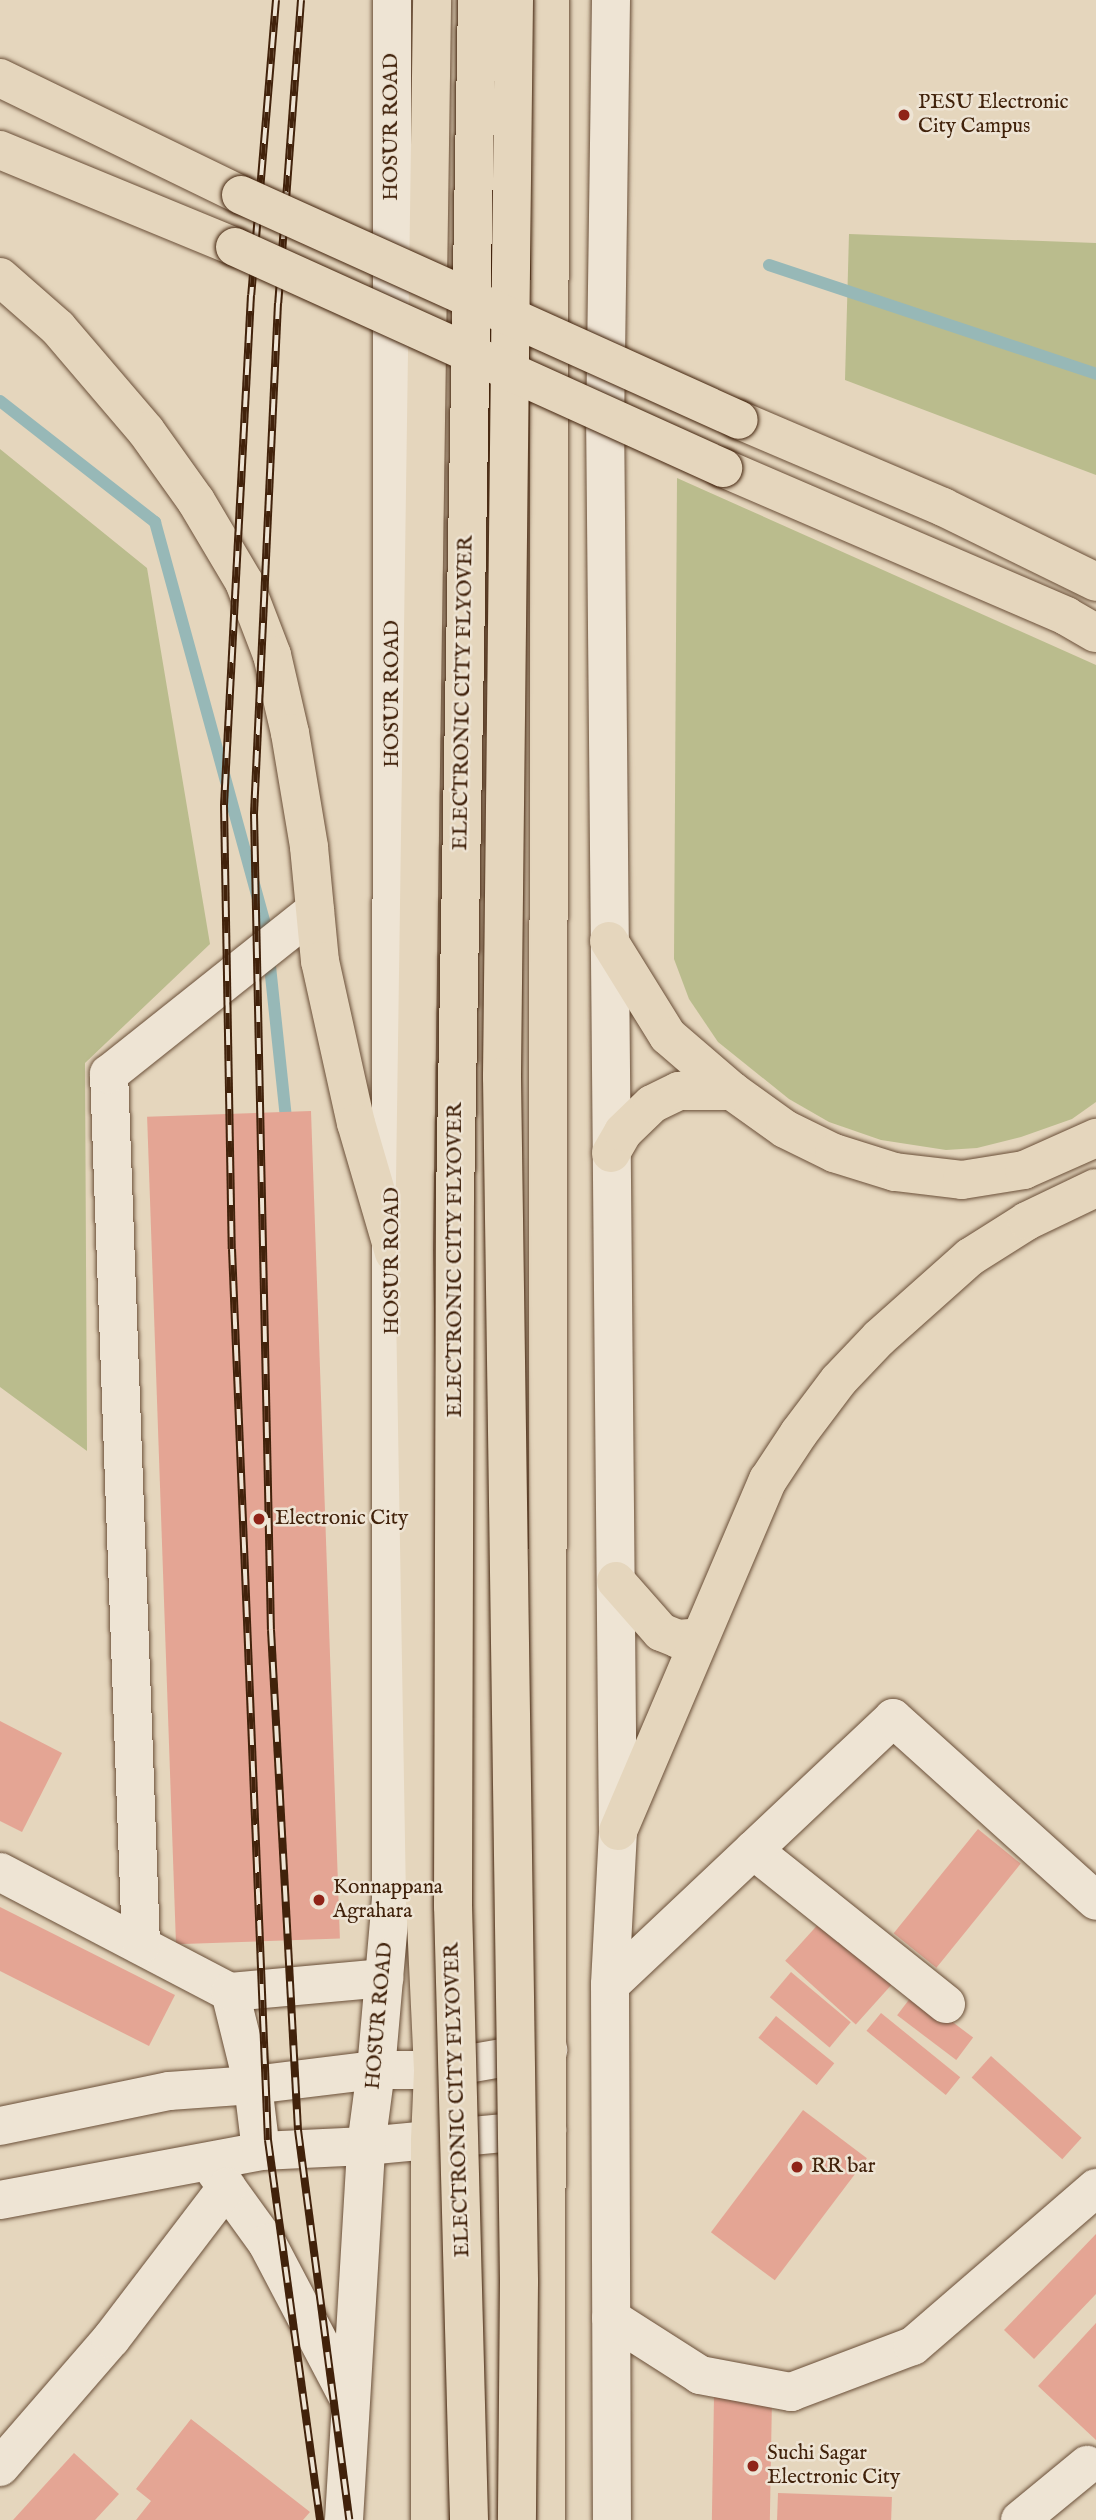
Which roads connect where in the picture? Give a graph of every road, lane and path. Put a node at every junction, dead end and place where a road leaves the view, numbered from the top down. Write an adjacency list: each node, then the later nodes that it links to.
1 (392, 0): 18 (street, HOSUR ROAD)
2 (432, 0): 32 (highway, HOSUR ROAD)
3 (477, 0): 48 (highway, ELECTRONIC CITY FLYOVER, bridge)
4 (514, 0): 49 (highway, ELECTRONIC CITY FLYOVER, bridge)
5 (550, 0): 30 (highway)
6 (611, 0): 13 (street)
7 (0, 78): 10 (highway, bridge)
8 (0, 150): 11 (highway, bridge)
9 (0, 277): 12 (highway)
10 (1096, 582)
11 (1096, 633)
12 (316, 910): 18 (highway); 25 (street)
13 (609, 941): 14 (highway); 16 (street)
14 (732, 1091): 15 (highway); 16 (highway)
15 (1096, 1138)
16 (611, 1153): 19 (street)
17 (1096, 1188): 20 (highway)
18 (394, 1253): 26 (street, HOSUR ROAD)
19 (616, 1581): 20 (highway); 21 (street)
20 (700, 1637): 21 (highway)
21 (618, 1831): 27 (street)
22 (753, 1850): 24 (street); 27 (street); 29 (street)
23 (0, 1872): 25 (street)
24 (1096, 1901)
25 (141, 1945): 28 (street)
26 (384, 1978): 28 (street); 31 (street, HOSUR ROAD)
27 (610, 1984): 42 (street)
28 (230, 1992): 33 (street)
29 (946, 2004)
30 (548, 2050): 32 (street); 35 (highway)
31 (376, 2070): 32 (street); 33 (street); 37 (street, HOSUR ROAD)
32 (433, 2070): 36 (highway, HOSUR ROAD)
33 (253, 2085): 34 (street); 38 (street)
34 (0, 2126)
35 (547, 2129): 36 (street); 50 (highway)
36 (430, 2140): 37 (street); 47 (highway, HOSUR ROAD)
37 (366, 2146): 38 (street); 43 (street, HOSUR ROAD)
38 (261, 2151): 39 (street)
39 (218, 2175): 41 (street); 43 (street); 45 (street)
40 (1096, 2188): 42 (street)
41 (0, 2200)
42 (611, 2318): 51 (street)
43 (351, 2403): 46 (street, HOSUR ROAD)
44 (1087, 2465): 52 (street)
45 (0, 2467)
46 (344, 2520)
47 (430, 2520)
48 (469, 2520)
49 (517, 2520)
50 (546, 2520)
51 (612, 2520)
52 (1020, 2520)

